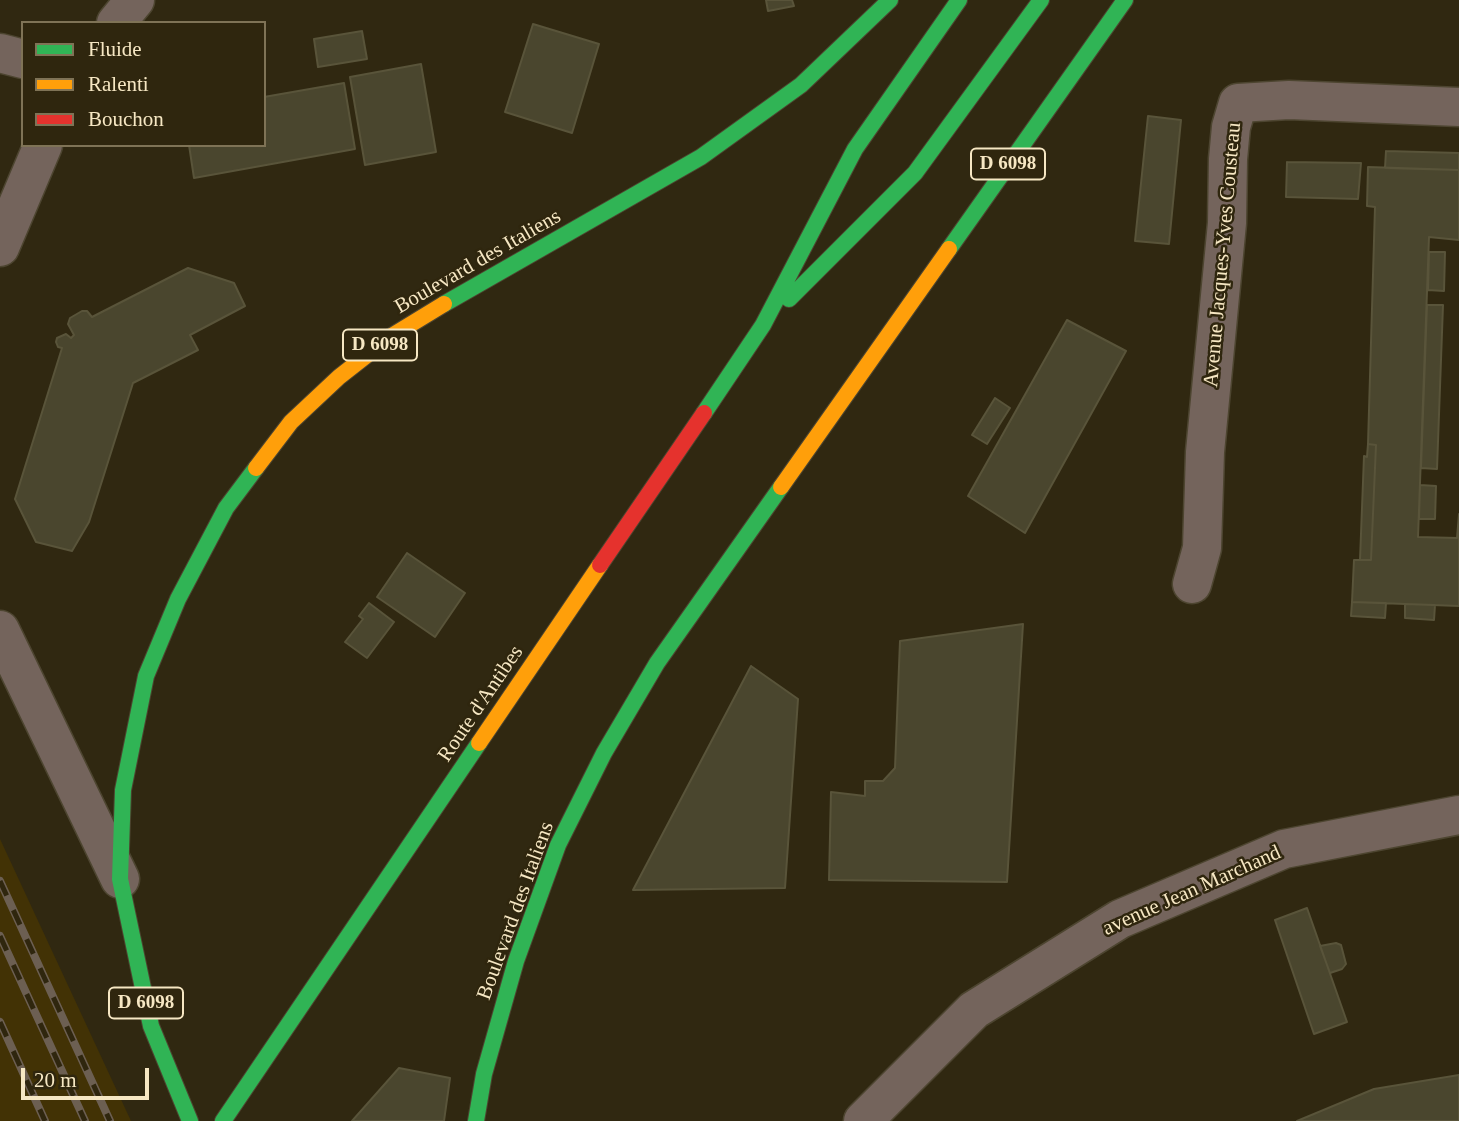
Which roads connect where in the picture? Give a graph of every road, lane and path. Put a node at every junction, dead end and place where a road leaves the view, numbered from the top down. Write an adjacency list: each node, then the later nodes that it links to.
1 (135, 0): 6 (street)
2 (890, 0): 16 (main road, Boulevard des Italiens / D 6098)
3 (959, 0): 12 (main road)
4 (1041, 0): 12 (main road)
5 (1125, 0): 19 (main road, Boulevard des Italiens / D 6098)
6 (118, 21)
7 (0, 53): 8 (street)
8 (21, 58)
9 (1459, 107): 13 (street, Avenue Jacques-Yves Cousteau)
10 (42, 147): 11 (street)
11 (0, 247)
12 (763, 325): 18 (main road, Route d'Antibes)
13 (1192, 584)
14 (0, 630): 16 (street)
15 (1459, 815): 20 (street, avenue Jean Marchand)
16 (120, 879): 17 (main road, Boulevard des Italiens / D 6098)
17 (190, 1121)
18 (223, 1121)
19 (476, 1121)
20 (863, 1121)

